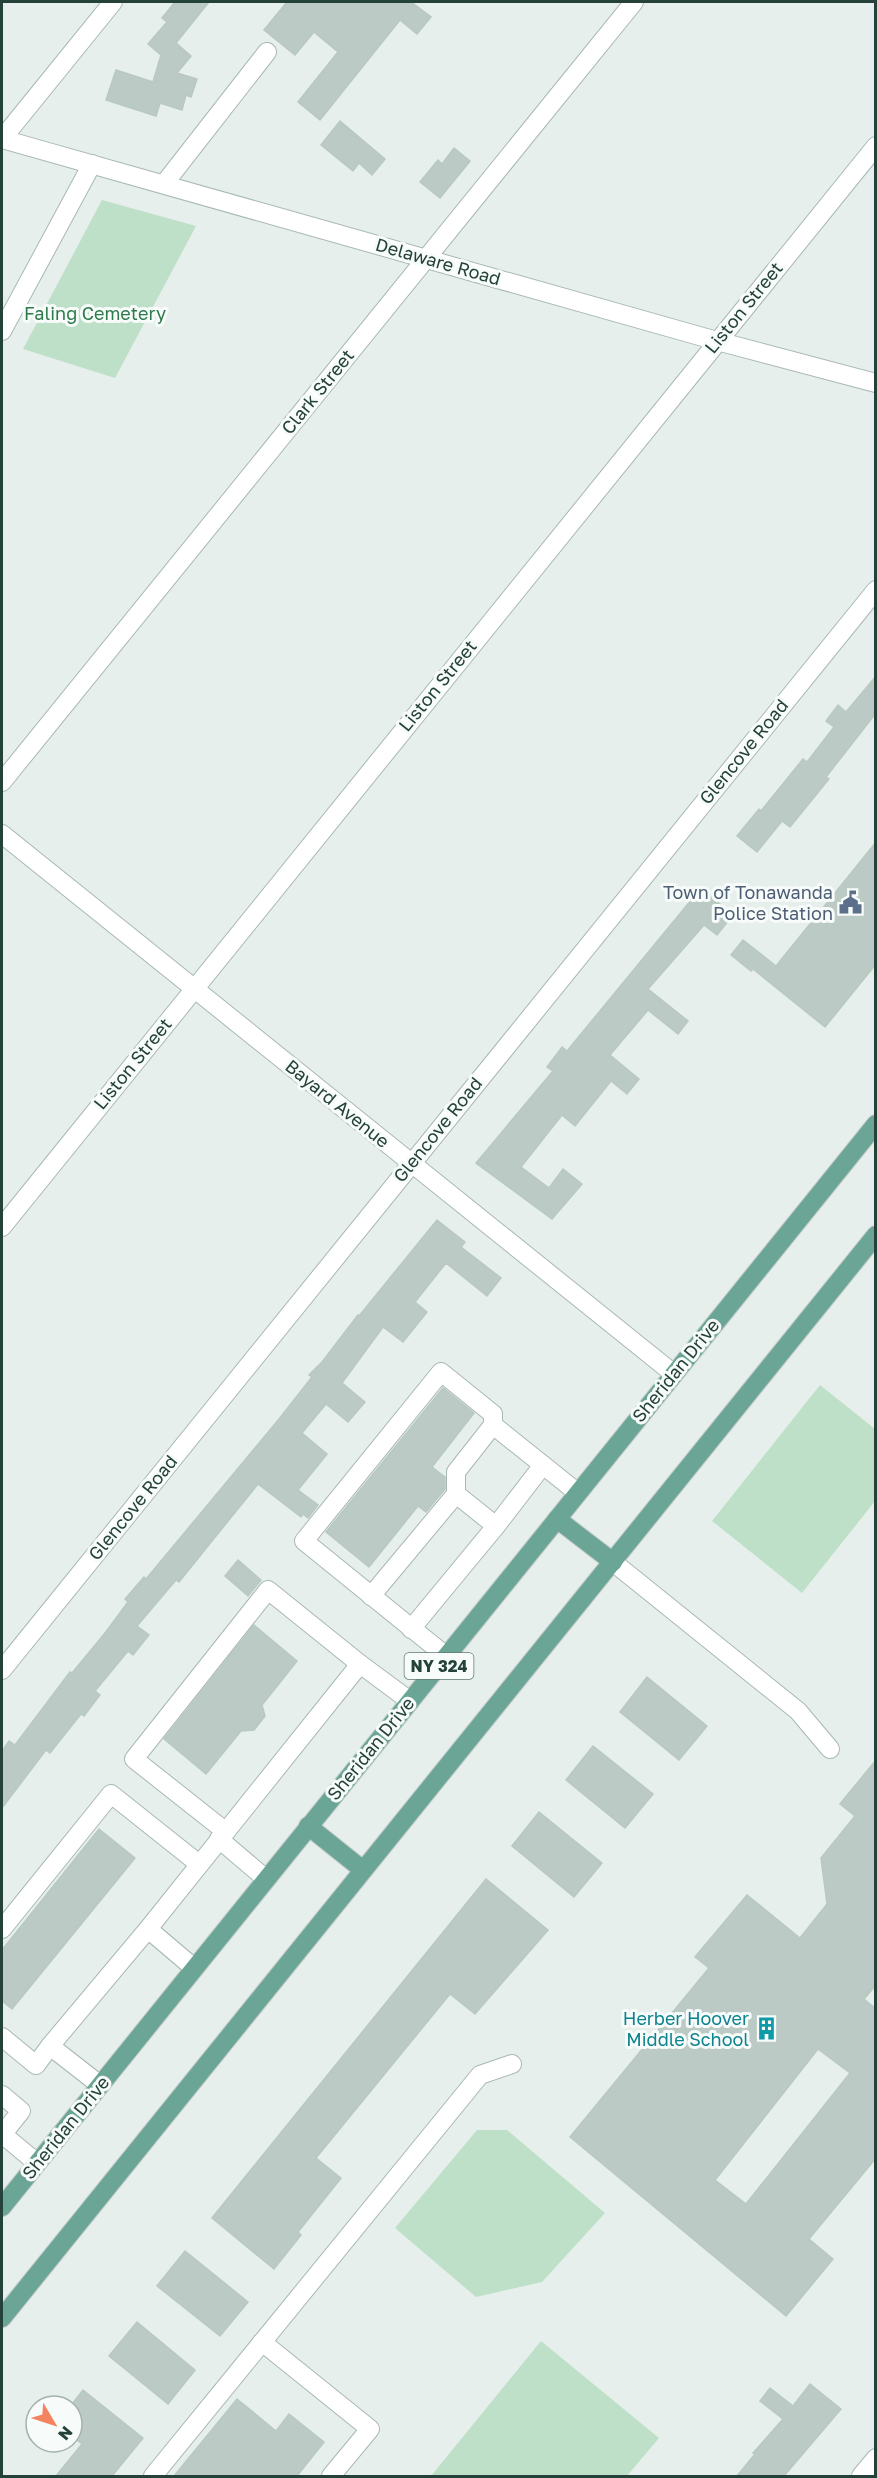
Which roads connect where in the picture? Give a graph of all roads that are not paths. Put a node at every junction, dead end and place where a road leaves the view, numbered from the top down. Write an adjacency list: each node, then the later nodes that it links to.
1 (113, 2): 4 (street)
2 (634, 2): 8 (street, Clark Street)
3 (267, 52): 7 (street)
4 (2, 139): 6 (street, Delaware Road)
5 (876, 146): 10 (street, Liston Street)
6 (92, 164): 7 (street, Delaware Road); 9 (street)
7 (164, 184): 8 (street, Delaware Road)
8 (426, 259): 10 (street, Delaware Road); 13 (street, Clark Street)
9 (2, 331)
10 (717, 341): 11 (street, Delaware Road); 15 (street, Liston Street)
11 (876, 383)
12 (876, 590): 17 (street, Glencove Road)
13 (2, 782)
14 (2, 834): 15 (street, Bayard Avenue)
15 (194, 988): 17 (street, Bayard Avenue); 18 (street, Liston Street)
16 (876, 1124): 20 (main road, Sheridan Drive / NY 324)
17 (411, 1163): 20 (street, Bayard Avenue); 32 (street, Glencove Road)
18 (2, 1227)
19 (876, 1235): 27 (main road)
20 (674, 1374): 23 (main road, Sheridan Drive / NY 324)
21 (493, 1425): 22 (street); 24 (street); 28 (street)
22 (543, 1465): 23 (street); 26 (street)
23 (578, 1493): 25 (main road, Sheridan Drive / NY 324)
24 (456, 1494): 26 (street); 28 (street)
25 (557, 1519): 27 (main road); 30 (main road, Sheridan Drive / NY 324)
26 (496, 1526): 29 (street)
27 (613, 1562): 34 (street); 38 (main road)
28 (371, 1596): 29 (street)
29 (411, 1629): 30 (street)
30 (446, 1656): 33 (main road, Sheridan Drive / NY 324)
31 (360, 1664): 33 (street); 36 (street); 36 (street)
32 (2, 1670)
33 (410, 1701): 35 (main road, Sheridan Drive / NY 324)
34 (830, 1749)
35 (308, 1826): 38 (main road); 39 (main road, Sheridan Drive / NY 324)
36 (222, 1835): 37 (street); 39 (street)
37 (199, 1864): 40 (street); 41 (street)
38 (363, 1870): 51 (main road)
39 (266, 1879): 42 (main road, Sheridan Drive / NY 324)
40 (2, 1929)
41 (148, 1929): 42 (street); 44 (street)
42 (194, 1968): 46 (main road, Sheridan Drive / NY 324)
43 (2, 2037): 44 (street)
44 (50, 2046): 46 (street)
45 (512, 2064): 52 (street)
46 (100, 2085): 49 (main road, Sheridan Drive / NY 324)
47 (2, 2095): 48 (street)
48 (2, 2135): 49 (street)
49 (38, 2163): 50 (main road, Sheridan Drive / NY 324)
50 (2, 2207)
51 (2, 2318)
52 (262, 2342): 54 (street); 55 (street)
53 (876, 2458): 56 (street)
54 (153, 2476)
55 (331, 2476)
56 (861, 2476)

